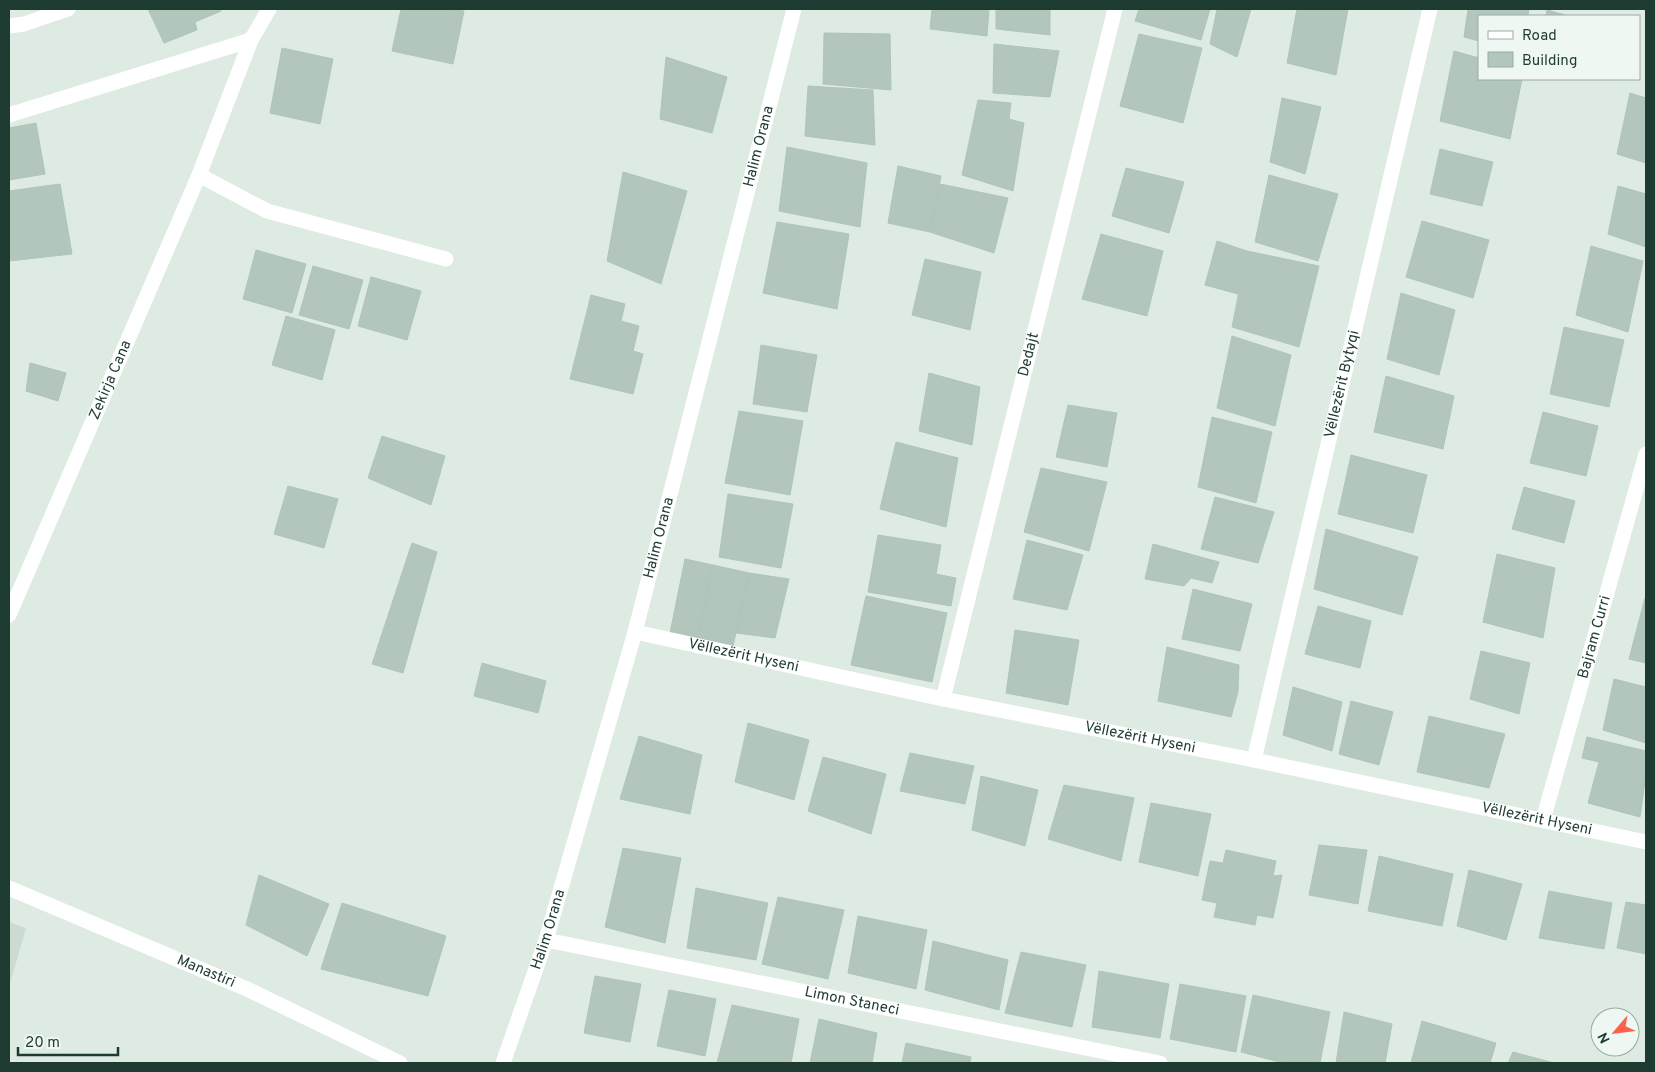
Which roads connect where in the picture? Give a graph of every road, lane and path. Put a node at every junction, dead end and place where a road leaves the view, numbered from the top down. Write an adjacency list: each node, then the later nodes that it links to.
1 (68, 9): 6 (street)
2 (269, 9): 7 (street, Zekirja Cana)
3 (794, 9): 14 (street, Halim Orana)
4 (1115, 9): 15 (street, Dedajt)
5 (1430, 9): 16 (street, Vëllezërit Bytyqi)
6 (9, 26)
7 (251, 40): 8 (street); 9 (street, Zekirja Cana)
8 (9, 115)
9 (198, 175): 10 (street); 12 (street, Zekirja Cana)
10 (446, 259)
11 (1646, 454): 17 (street, Bajram Curri)
12 (15, 581): 13 (street, Zekirja Cana)
13 (9, 615)
14 (635, 632): 15 (street, Vëllezërit Hyseni); 20 (street, Halim Orana)
15 (943, 699): 16 (street, Vëllezërit Hyseni)
16 (1254, 760): 17 (street, Vëllezërit Hyseni)
17 (1542, 820): 18 (street, Vëllezërit Hyseni)
18 (1646, 842)
19 (9, 888): 21 (street, Manastiri)
20 (546, 940): 22 (street, Halim Orana); 23 (street, Limon Staneci)
21 (400, 1063)
22 (503, 1063)
23 (1160, 1063)

